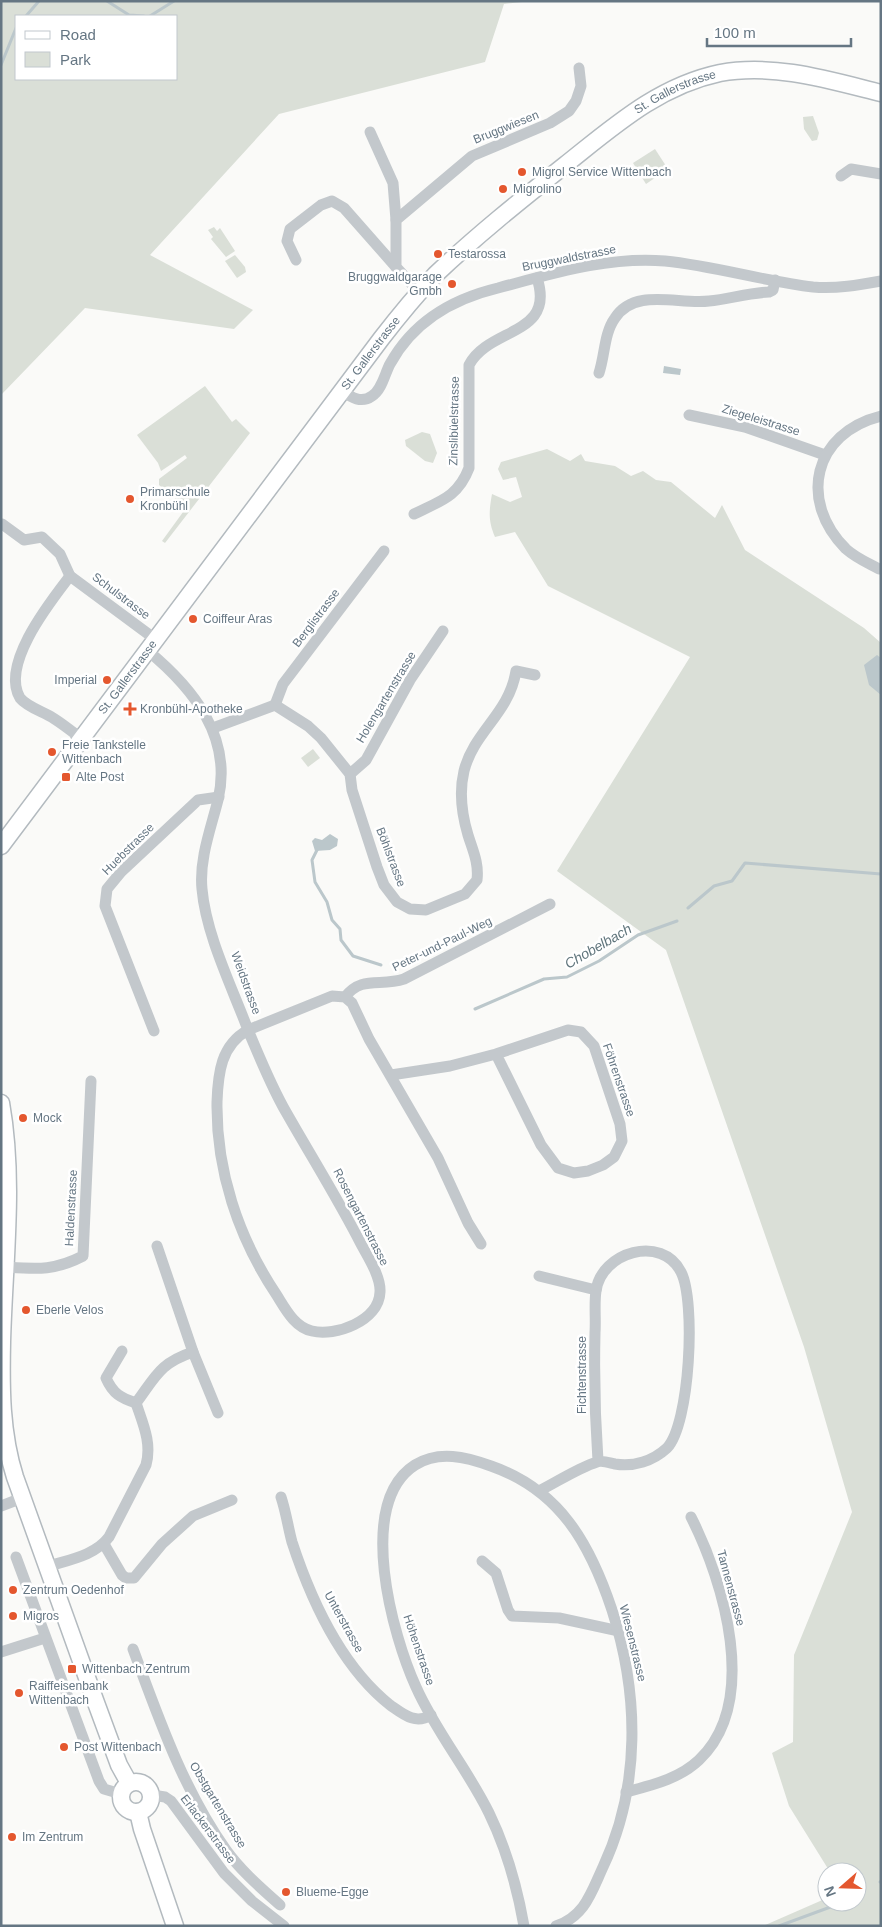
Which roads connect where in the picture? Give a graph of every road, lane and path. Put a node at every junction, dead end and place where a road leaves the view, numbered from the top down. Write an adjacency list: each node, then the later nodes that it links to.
1 (579, 68): 6 (street, Bruggwiesen)
2 (881, 92): 12 (main road, St. Gallerstrasse)
3 (370, 132): 6 (street)
4 (881, 174): 5 (street)
5 (841, 176)
6 (396, 220): 8 (street)
7 (296, 260): 8 (street)
8 (396, 267): 12 (street)
9 (537, 278): 10 (street, Bruggwaldstrasse); 14 (street, Bruggwaldstrasse); 18 (street, Zinslibüelstrasse)
10 (775, 280): 11 (street, Bruggwaldstrasse); 13 (street)
11 (881, 281)
12 (419, 292): 14 (main road, St. Gallerstrasse)
13 (599, 373)
14 (342, 391): 24 (main road, St. Gallerstrasse)
15 (688, 415): 17 (street, Ziegeleistrasse)
16 (881, 416): 17 (street)
17 (825, 455): 21 (street)
18 (414, 514)
19 (2, 524): 22 (street, Schulstrasse)
20 (384, 551): 26 (street, Berglistrasse)
21 (879, 569)
22 (70, 576): 24 (street, Schulstrasse); 28 (street)
23 (443, 631): 29 (street, Holengartenstrasse)
24 (151, 645): 27 (street, Weidstrasse); 28 (main road, St. Gallerstrasse)
25 (535, 675): 29 (street, Böhlstrasse)
26 (275, 704): 27 (street); 29 (street, Böhlstrasse)
27 (213, 728): 30 (street, Weidstrasse)
28 (81, 738): 31 (main road, St. Gallerstrasse)
29 (350, 774)
30 (219, 797): 34 (street, Huebstrasse); 35 (street, Weidstrasse)
31 (1, 846)
32 (550, 904): 33 (street, Peter-und-Paul-Weg)
33 (345, 997): 35 (street, Weidstrasse); 37 (street)
34 (154, 1030)
35 (248, 1030): 35 (street, Rosengartenstrasse)
36 (496, 1054): 36 (street, Föhrenstrasse); 37 (street, Föhrenstrasse)
37 (391, 1075): 40 (street)
38 (91, 1081): 42 (street, Haldenstrasse)
39 (1, 1103): 42 (main road)
40 (481, 1244)
41 (157, 1246): 46 (street)
42 (4, 1263): 49 (main road)
43 (539, 1276): 44 (street)
44 (596, 1290): 50 (street, Fichtenstrasse); 50 (street, Fichtenstrasse)
45 (122, 1352): 47 (street)
46 (193, 1352): 47 (street); 48 (street)
47 (136, 1403): 58 (street)
48 (218, 1413)
49 (3, 1442): 54 (main road)
50 (598, 1461): 52 (street)
51 (507, 1472): 52 (street, Wiesenstrasse); 66 (street, Höhenstrasse)
52 (539, 1491): 62 (street, Wiesenstrasse)
53 (281, 1497): 66 (street, Unterstrasse)
54 (22, 1498): 56 (street); 61 (main road)
55 (232, 1500): 58 (street)
56 (1, 1506)
57 (691, 1517): 68 (street, Tannenstrasse)
58 (104, 1544): 61 (street)
59 (16, 1557): 63 (street)
60 (482, 1562): 62 (street)
61 (46, 1567): 67 (main road)
62 (619, 1631): 68 (street, Wiesenstrasse)
63 (45, 1638): 65 (street); 67 (street)
64 (133, 1649): 71 (street, Obstgartenstrasse)
65 (1, 1652)
66 (431, 1715): 76 (street, Höhenstrasse)
67 (125, 1788): 69 (main road); 70 (main road)
68 (626, 1792): 77 (street, Wiesenstrasse)
69 (152, 1795): 70 (main road); 72 (street, Erlackerstrasse)
70 (138, 1812): 74 (main road)
71 (209, 1822): 72 (street); 73 (street, Obstgartenstrasse)
72 (193, 1832): 75 (street, Erlackerstrasse)
73 (280, 1905)
74 (175, 1926)
75 (284, 1926)
76 (524, 1926)
77 (556, 1926)

